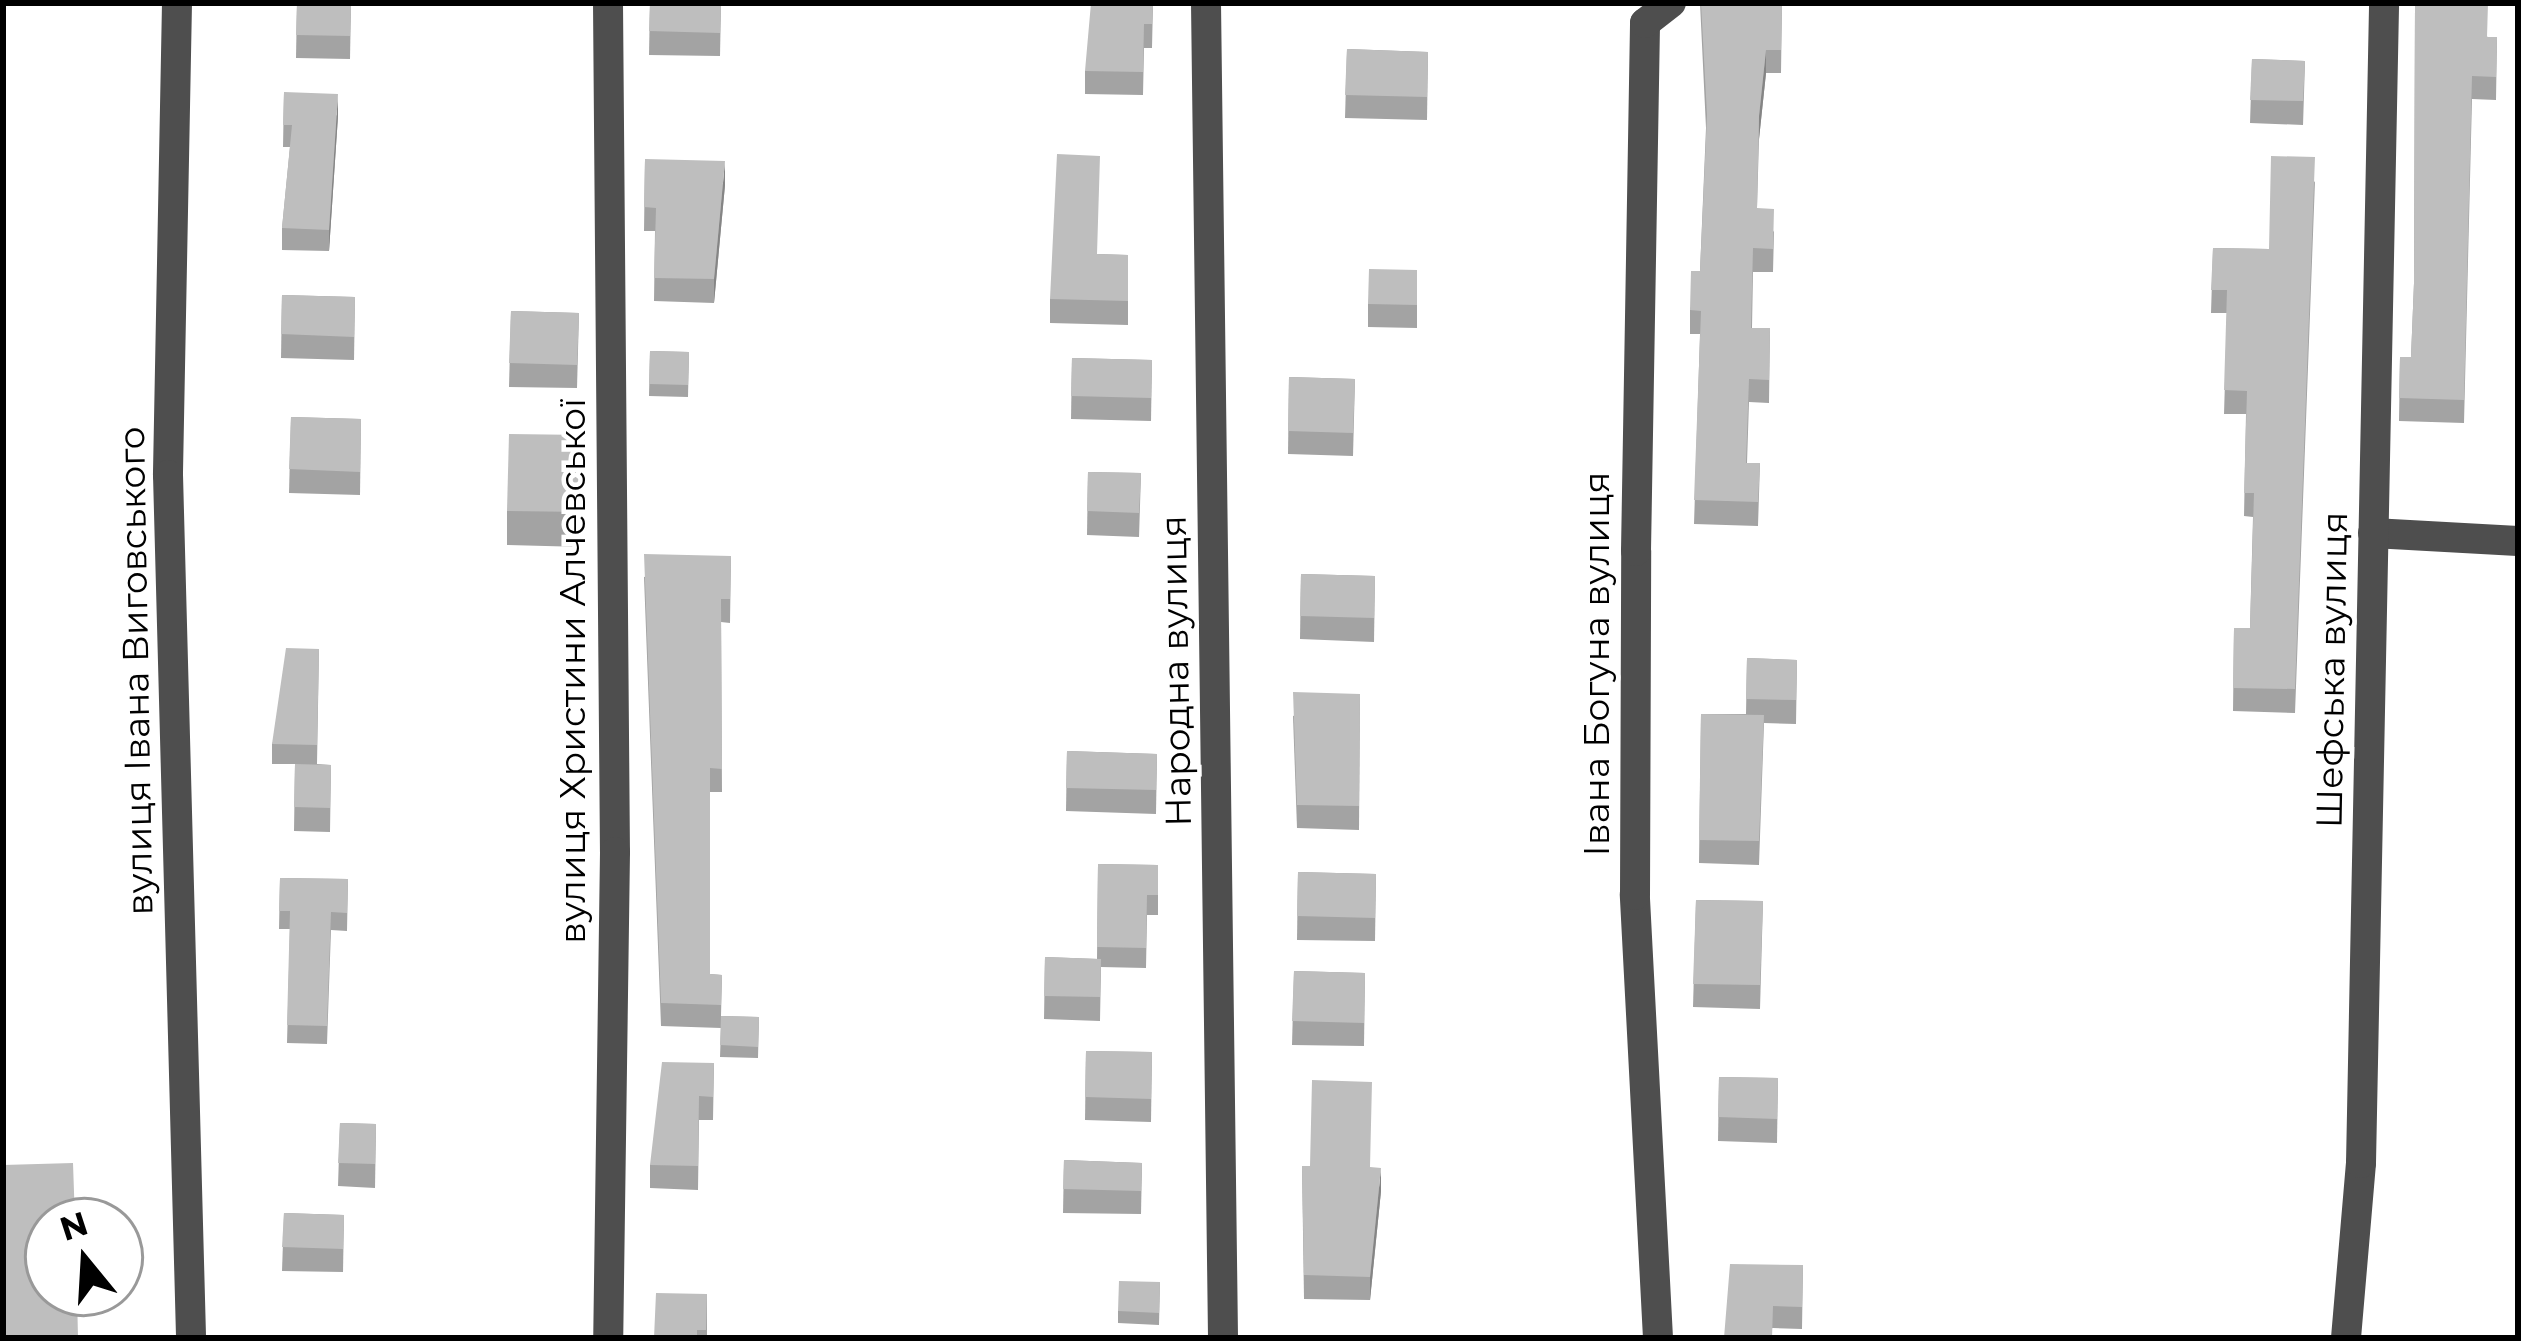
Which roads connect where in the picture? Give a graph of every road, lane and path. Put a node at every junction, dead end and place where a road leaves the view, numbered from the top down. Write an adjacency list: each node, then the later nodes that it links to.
1 (177, 3): 8 (street, вулиця Івана Виговського)
2 (608, 3): 9 (street, вулиця Христини Алчевської)
3 (1206, 3): 10 (street, Народна вулиця)
4 (1671, 3): 11 (street, Івана Богуна вулиця)
5 (2384, 3): 6 (street, Шефська вулиця)
6 (2373, 533): 7 (street); 12 (street, Шефська вулиця)
7 (2518, 541)
8 (191, 1338)
9 (608, 1338)
10 (1223, 1338)
11 (1658, 1338)
12 (2345, 1338)

